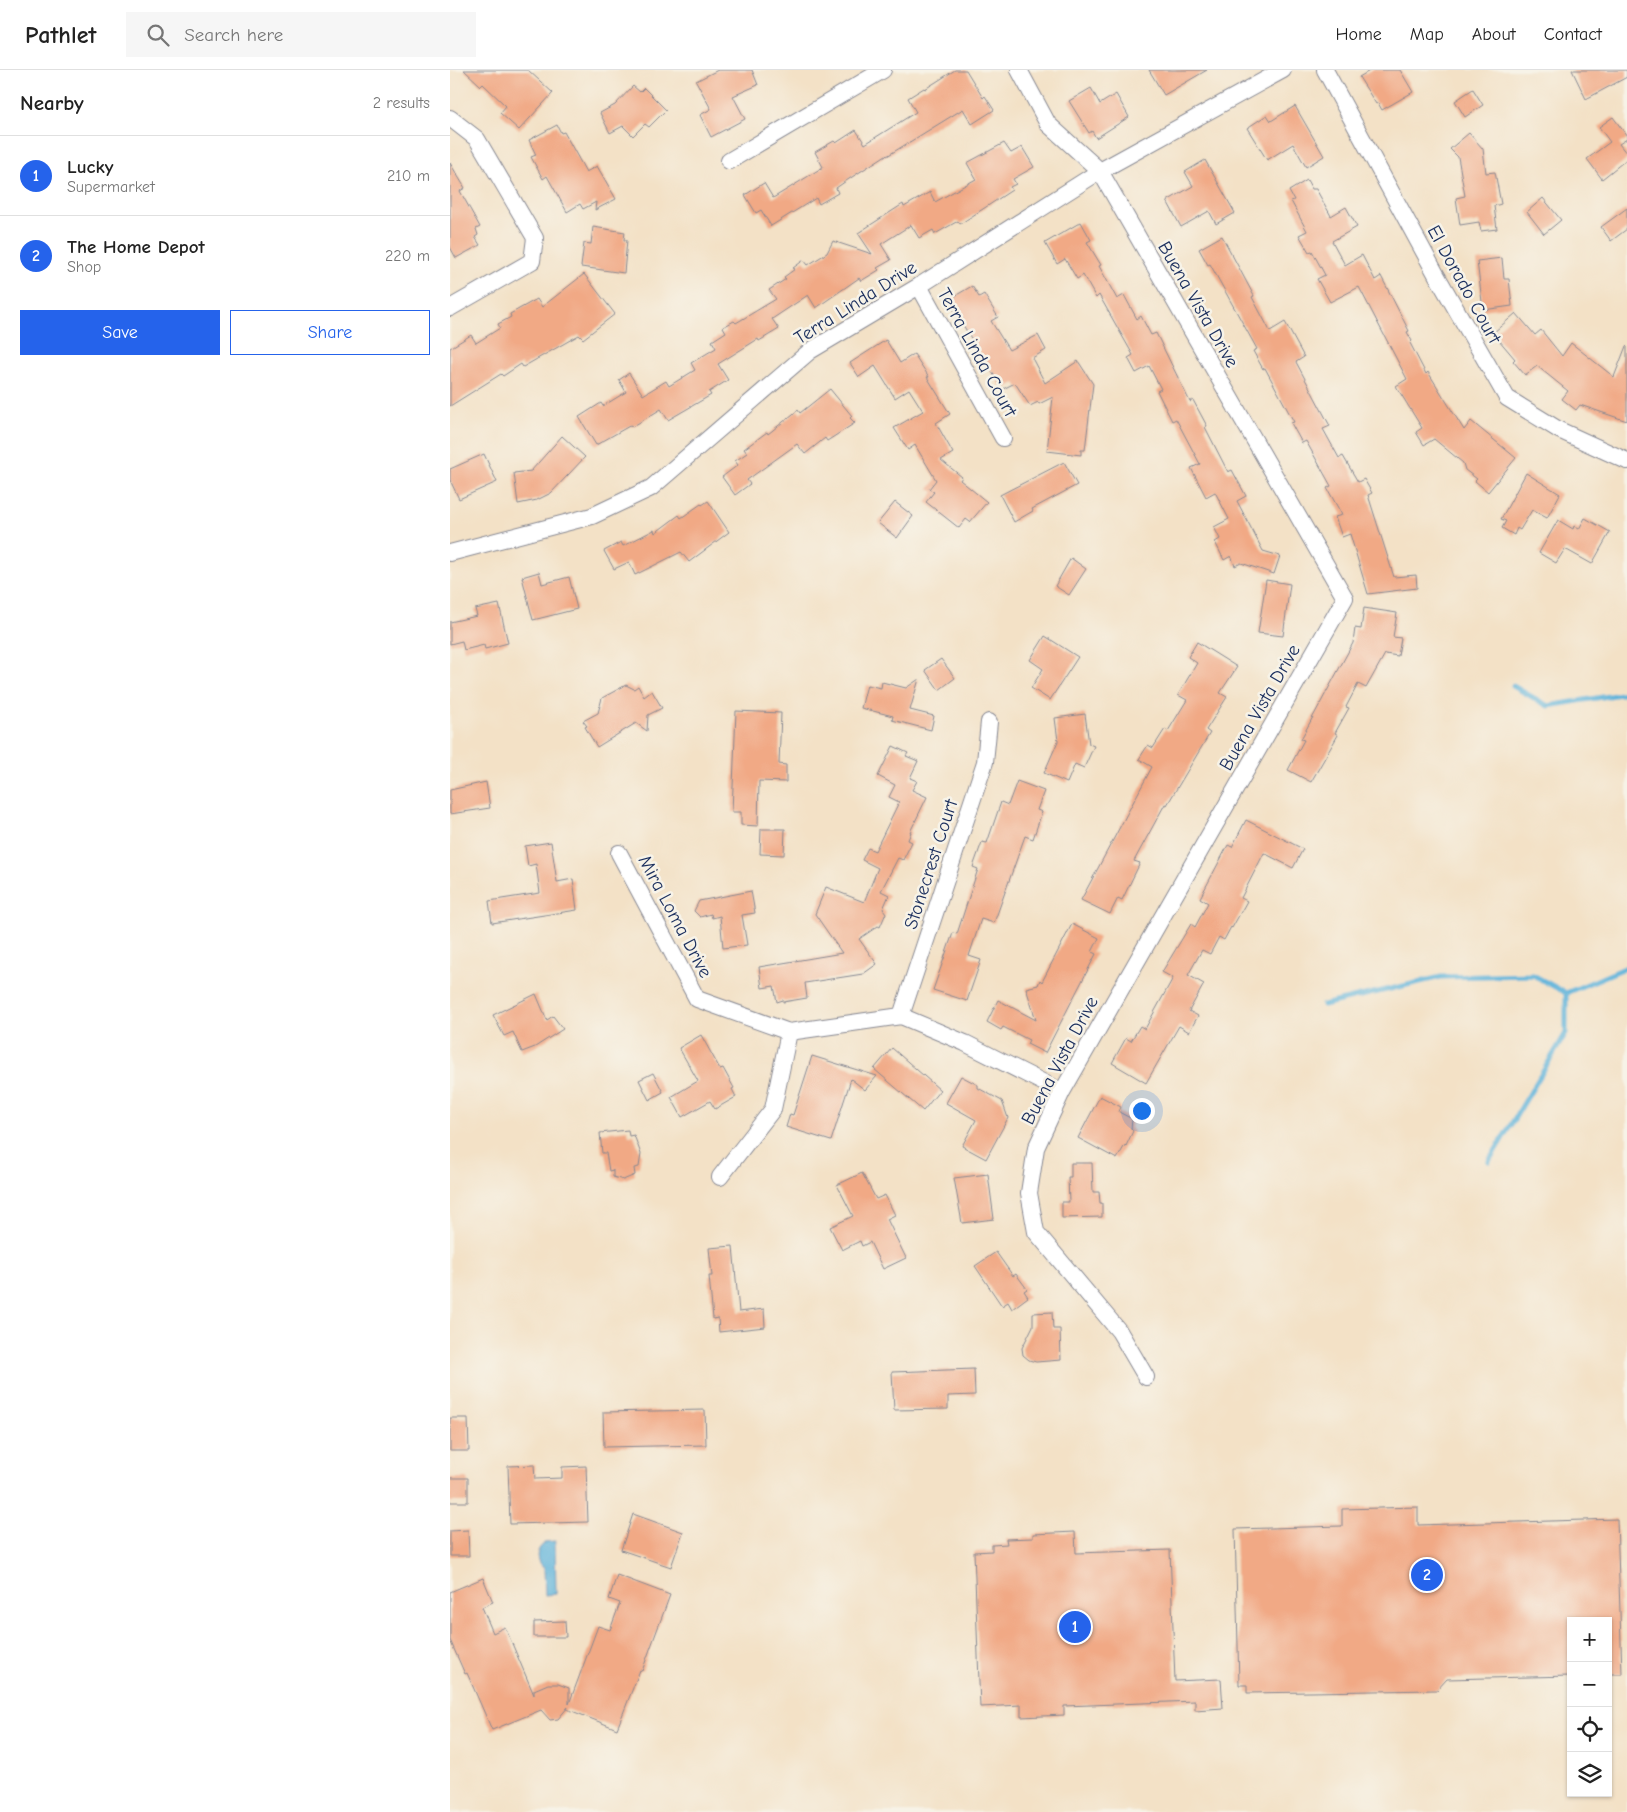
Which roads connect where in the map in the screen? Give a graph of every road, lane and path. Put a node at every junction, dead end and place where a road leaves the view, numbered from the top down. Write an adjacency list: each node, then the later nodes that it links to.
1 (883, 70): 6 (street)
2 (1019, 70): 7 (street, Buena Vista Drive)
3 (1283, 70): 7 (street, Terra Linda Drive)
4 (1325, 70): 11 (street, El Dorado Court)
5 (450, 118): 9 (street)
6 (729, 162)
7 (1100, 171): 8 (street, Terra Linda Drive); 17 (street, Buena Vista Drive)
8 (918, 286): 10 (street, Terra Linda Court); 12 (street, Terra Linda Drive)
9 (450, 308)
10 (1002, 438)
11 (1627, 461)
12 (450, 552)
13 (989, 722): 15 (street, Stonecrest Court)
14 (620, 853): 16 (street, Mira Loma Drive)
15 (900, 1016): 16 (street, Mira Loma Drive); 17 (street)
16 (789, 1032): 18 (street)
17 (1062, 1092): 19 (street, Buena Vista Drive)
18 (720, 1176)
19 (1146, 1377)

